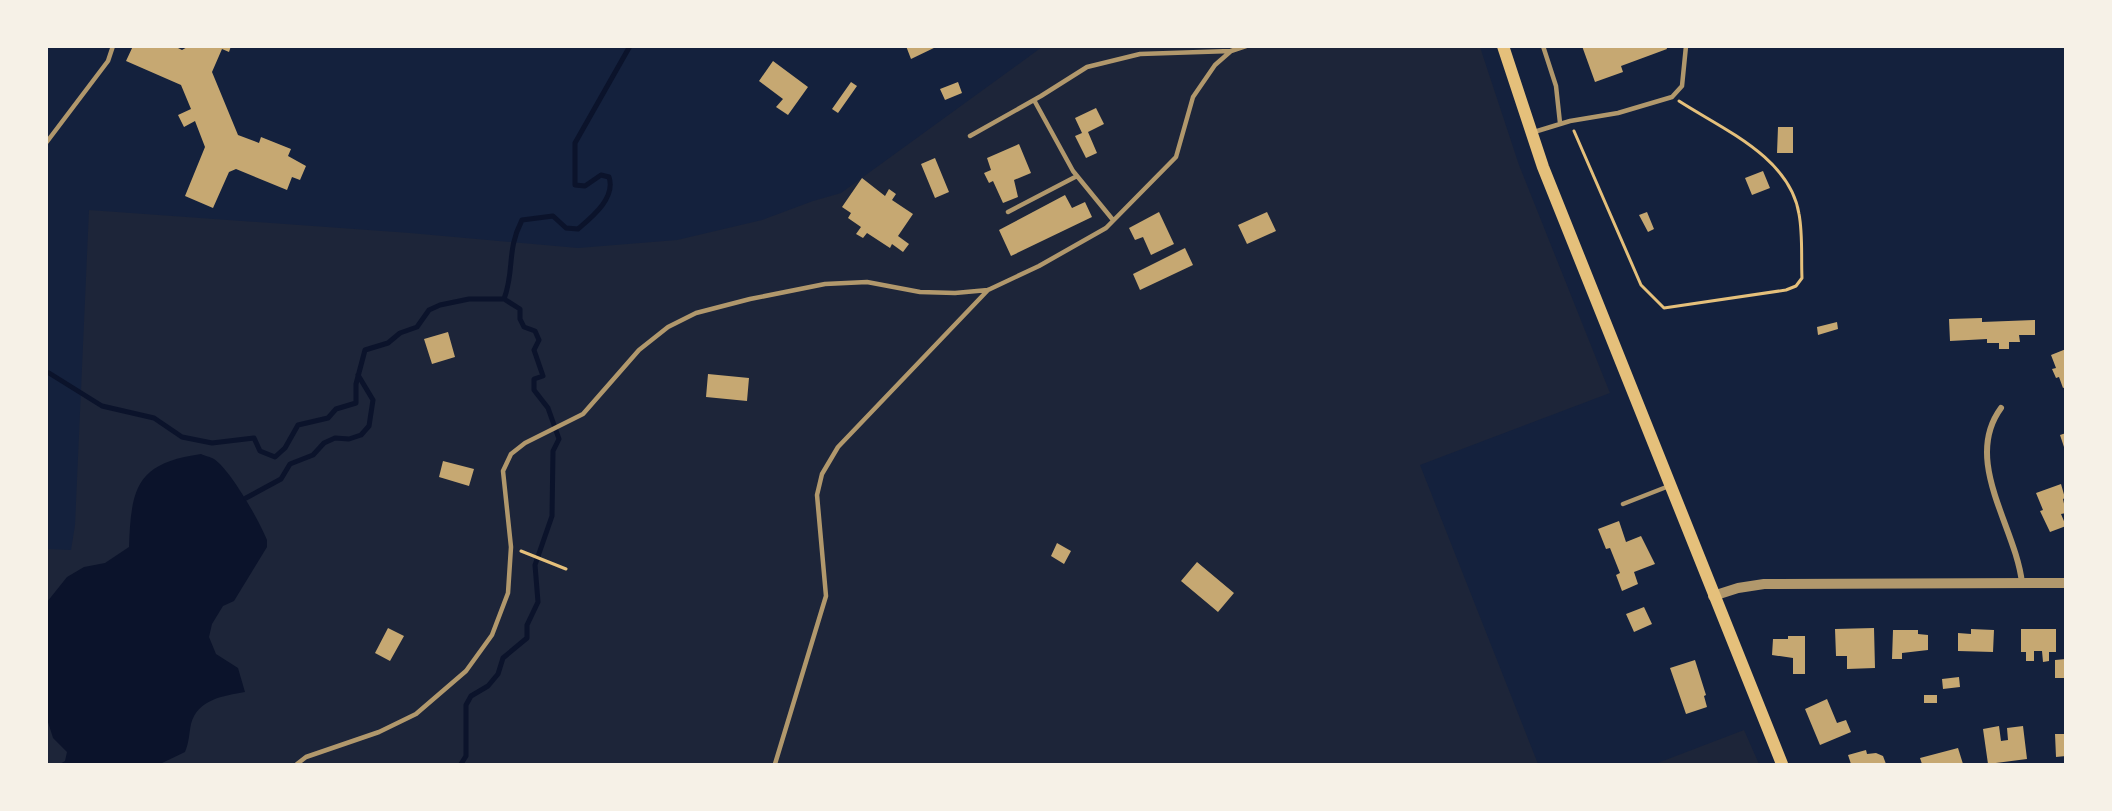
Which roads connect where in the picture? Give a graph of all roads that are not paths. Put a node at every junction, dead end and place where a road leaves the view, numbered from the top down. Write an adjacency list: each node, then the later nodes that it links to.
1 (113, 46): 11 (lane)
2 (1246, 46): 6 (lane)
3 (1503, 46): 9 (main road)
4 (1543, 46): 8 (lane)
5 (1686, 46): 8 (lane)
6 (1231, 51): 7 (lane); 14 (lane)
7 (1034, 100): 10 (lane); 12 (lane)
8 (1560, 123): 9 (lane)
9 (1531, 133): 17 (main road)
10 (970, 136)
11 (46, 143)
12 (1077, 176): 13 (lane); 14 (lane)
13 (1008, 212)
14 (1113, 220): 15 (lane)
15 (988, 290): 22 (lane); 23 (lane)
16 (2001, 408): 19 (street)
17 (1669, 486): 18 (lane); 21 (main road)
18 (1623, 504)
19 (2022, 584): 20 (street); 21 (street)
20 (2066, 584)
21 (1713, 596): 24 (main road)
22 (297, 765)
23 (775, 765)
24 (1782, 765)

